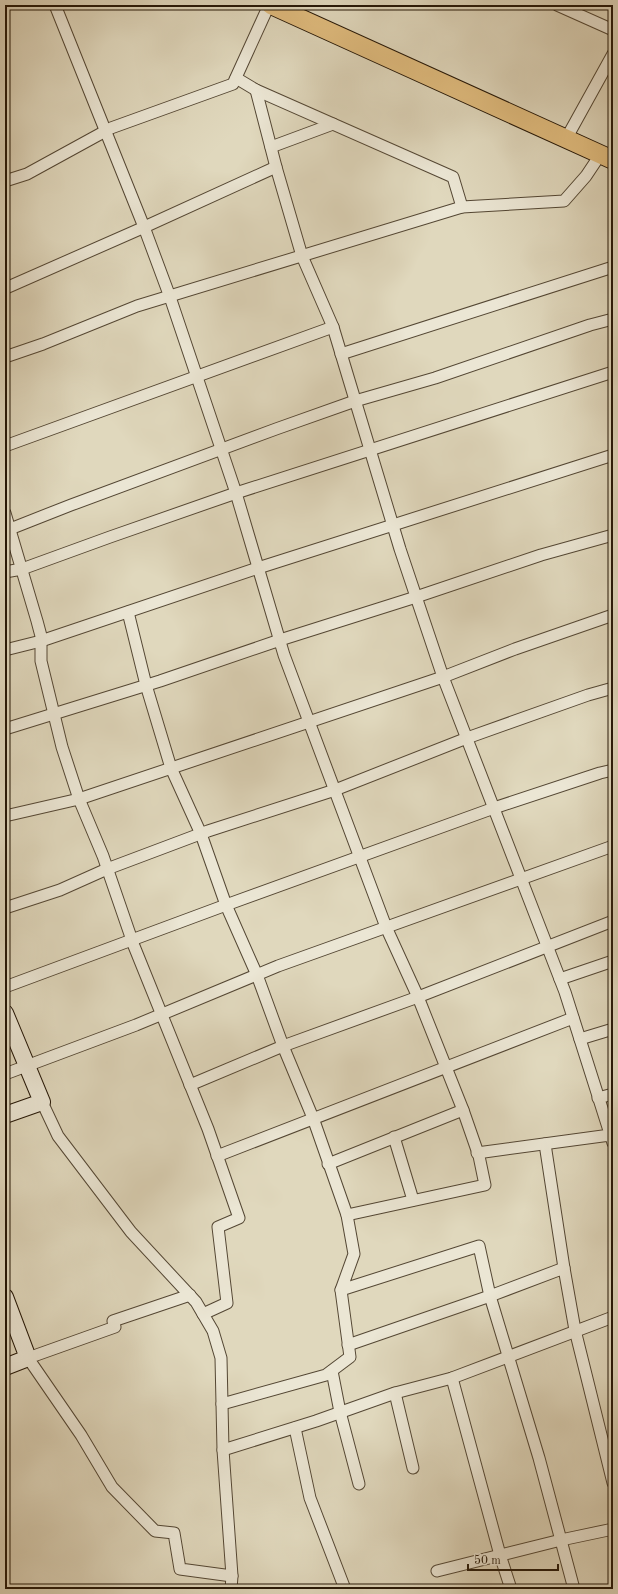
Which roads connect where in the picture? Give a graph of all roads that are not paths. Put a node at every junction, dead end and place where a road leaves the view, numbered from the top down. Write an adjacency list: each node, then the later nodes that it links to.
1 (55, 5): 9 (street)
2 (270, 5): 6 (street); 10 (main road)
3 (557, 5): 4 (street)
4 (613, 30)
5 (613, 54): 10 (street)
6 (236, 78): 7 (street); 9 (street)
7 (256, 90): 8 (street); 11 (street)
8 (333, 124): 11 (street); 15 (street)
9 (105, 131): 14 (street); 16 (street)
10 (566, 139): 12 (main road)
11 (271, 146): 13 (street)
12 (607, 158): 15 (street)
13 (276, 167): 16 (street); 17 (street)
14 (5, 181)
15 (462, 206): 17 (street)
16 (144, 227): 19 (street); 20 (street)
17 (302, 256): 20 (street); 22 (street)
18 (613, 267): 23 (street)
19 (5, 286)
20 (170, 297): 24 (street); 26 (street)
21 (613, 319): 27 (street)
22 (333, 327): 23 (street); 26 (street)
23 (341, 354): 27 (street)
24 (5, 357)
25 (613, 372): 30 (street)
26 (197, 377): 28 (street); 29 (street)
27 (355, 402): 29 (street); 30 (street)
28 (5, 446)
29 (221, 449): 32 (street); 35 (street)
30 (370, 450): 32 (street); 34 (street)
31 (613, 455): 34 (street)
32 (236, 493): 37 (street); 38 (street)
33 (5, 513): 35 (street)
34 (392, 525): 37 (street); 40 (street)
35 (8, 530): 38 (street)
36 (613, 535): 40 (street)
37 (258, 568): 41 (street); 43 (street)
38 (22, 569): 39 (street); 44 (street)
39 (5, 572)
40 (416, 597): 43 (street); 46 (street)
41 (128, 612): 44 (street); 47 (street)
42 (613, 615): 46 (street)
43 (280, 640): 47 (street); 50 (street)
44 (41, 641): 45 (street); 49 (street)
45 (5, 650)
46 (443, 677): 50 (street); 52 (street)
47 (146, 685): 49 (street); 53 (street)
48 (613, 688): 52 (street)
49 (54, 714): 51 (street); 56 (street)
50 (308, 722): 53 (street); 55 (street)
51 (5, 729)
52 (467, 738): 55 (street); 57 (street)
53 (171, 768): 56 (street); 59 (street)
54 (613, 770): 57 (street)
55 (336, 790): 59 (street); 61 (street)
56 (79, 799): 58 (street); 62 (street)
57 (494, 808): 61 (street); 63 (street)
58 (5, 816)
59 (201, 834): 62 (street); 64 (street)
60 (613, 846): 63 (street)
61 (361, 857): 64 (street); 67 (street)
62 (107, 869): 65 (street); 68 (street)
63 (521, 879): 67 (street); 69 (street)
64 (226, 904): 68 (street); 71 (street)
65 (5, 908)
66 (613, 921): 69 (street)
67 (386, 927): 71 (street); 74 (street)
68 (132, 939): 73 (street); 76 (street)
69 (547, 946): 72 (street); 74 (street)
70 (613, 961): 72 (street)
71 (257, 975): 76 (street); 80 (street)
72 (560, 979): 77 (street)
73 (5, 987)
74 (418, 997): 80 (street); 82 (street)
75 (5, 1013): 81 (street)
76 (162, 1014): 81 (street); 84 (street)
77 (573, 1018): 79 (street); 82 (street)
78 (613, 1029): 79 (street)
79 (580, 1039): 86 (street)
80 (283, 1046): 84 (street); 90 (street)
81 (27, 1066): 83 (street); 87 (street)
82 (446, 1067): 88 (street); 90 (street)
83 (5, 1074)
84 (190, 1085): 95 (street)
85 (613, 1094): 86 (street)
86 (598, 1098): 92 (street)
87 (42, 1102): 89 (street); 101 (street)
88 (463, 1110): 91 (street); 94 (street)
89 (5, 1115)
90 (313, 1118): 95 (street); 96 (street)
91 (394, 1138): 96 (street); 97 (street)
92 (612, 1140): 93 (street)
93 (545, 1144): 94 (street); 99 (street)
94 (478, 1153): 97 (street)
95 (217, 1156): 104 (street)
96 (328, 1164): 98 (street)
97 (413, 1200): 98 (street)
98 (347, 1215): 100 (street)
99 (564, 1268): 102 (street); 106 (street)
100 (341, 1290): 102 (street); 107 (street)
101 (190, 1295): 104 (street); 109 (street)
102 (490, 1296): 107 (street); 108 (street)
103 (5, 1297): 109 (street)
104 (203, 1314): 114 (street)
105 (613, 1317): 106 (street)
106 (575, 1330): 108 (street); 119 (street)
107 (348, 1345): 111 (street)
108 (508, 1356): 112 (street); 122 (street)
109 (28, 1358): 110 (street); 125 (street)
110 (5, 1367)
111 (332, 1371): 114 (street); 115 (street)
112 (452, 1378): 113 (street); 123 (street)
113 (395, 1393): 115 (street); 118 (street)
114 (222, 1404): 117 (street)
115 (340, 1412): 116 (street); 120 (street)
116 (295, 1428): 117 (street); 127 (street)
117 (223, 1450): 125 (street)
118 (413, 1468)
119 (613, 1483)
120 (359, 1484)
121 (613, 1529): 122 (street)
122 (561, 1540): 123 (street); 129 (street)
123 (500, 1555): 124 (street); 128 (street)
124 (437, 1571)
125 (232, 1576): 126 (street)
126 (230, 1589)
127 (345, 1589)
128 (511, 1589)
129 (574, 1589)

